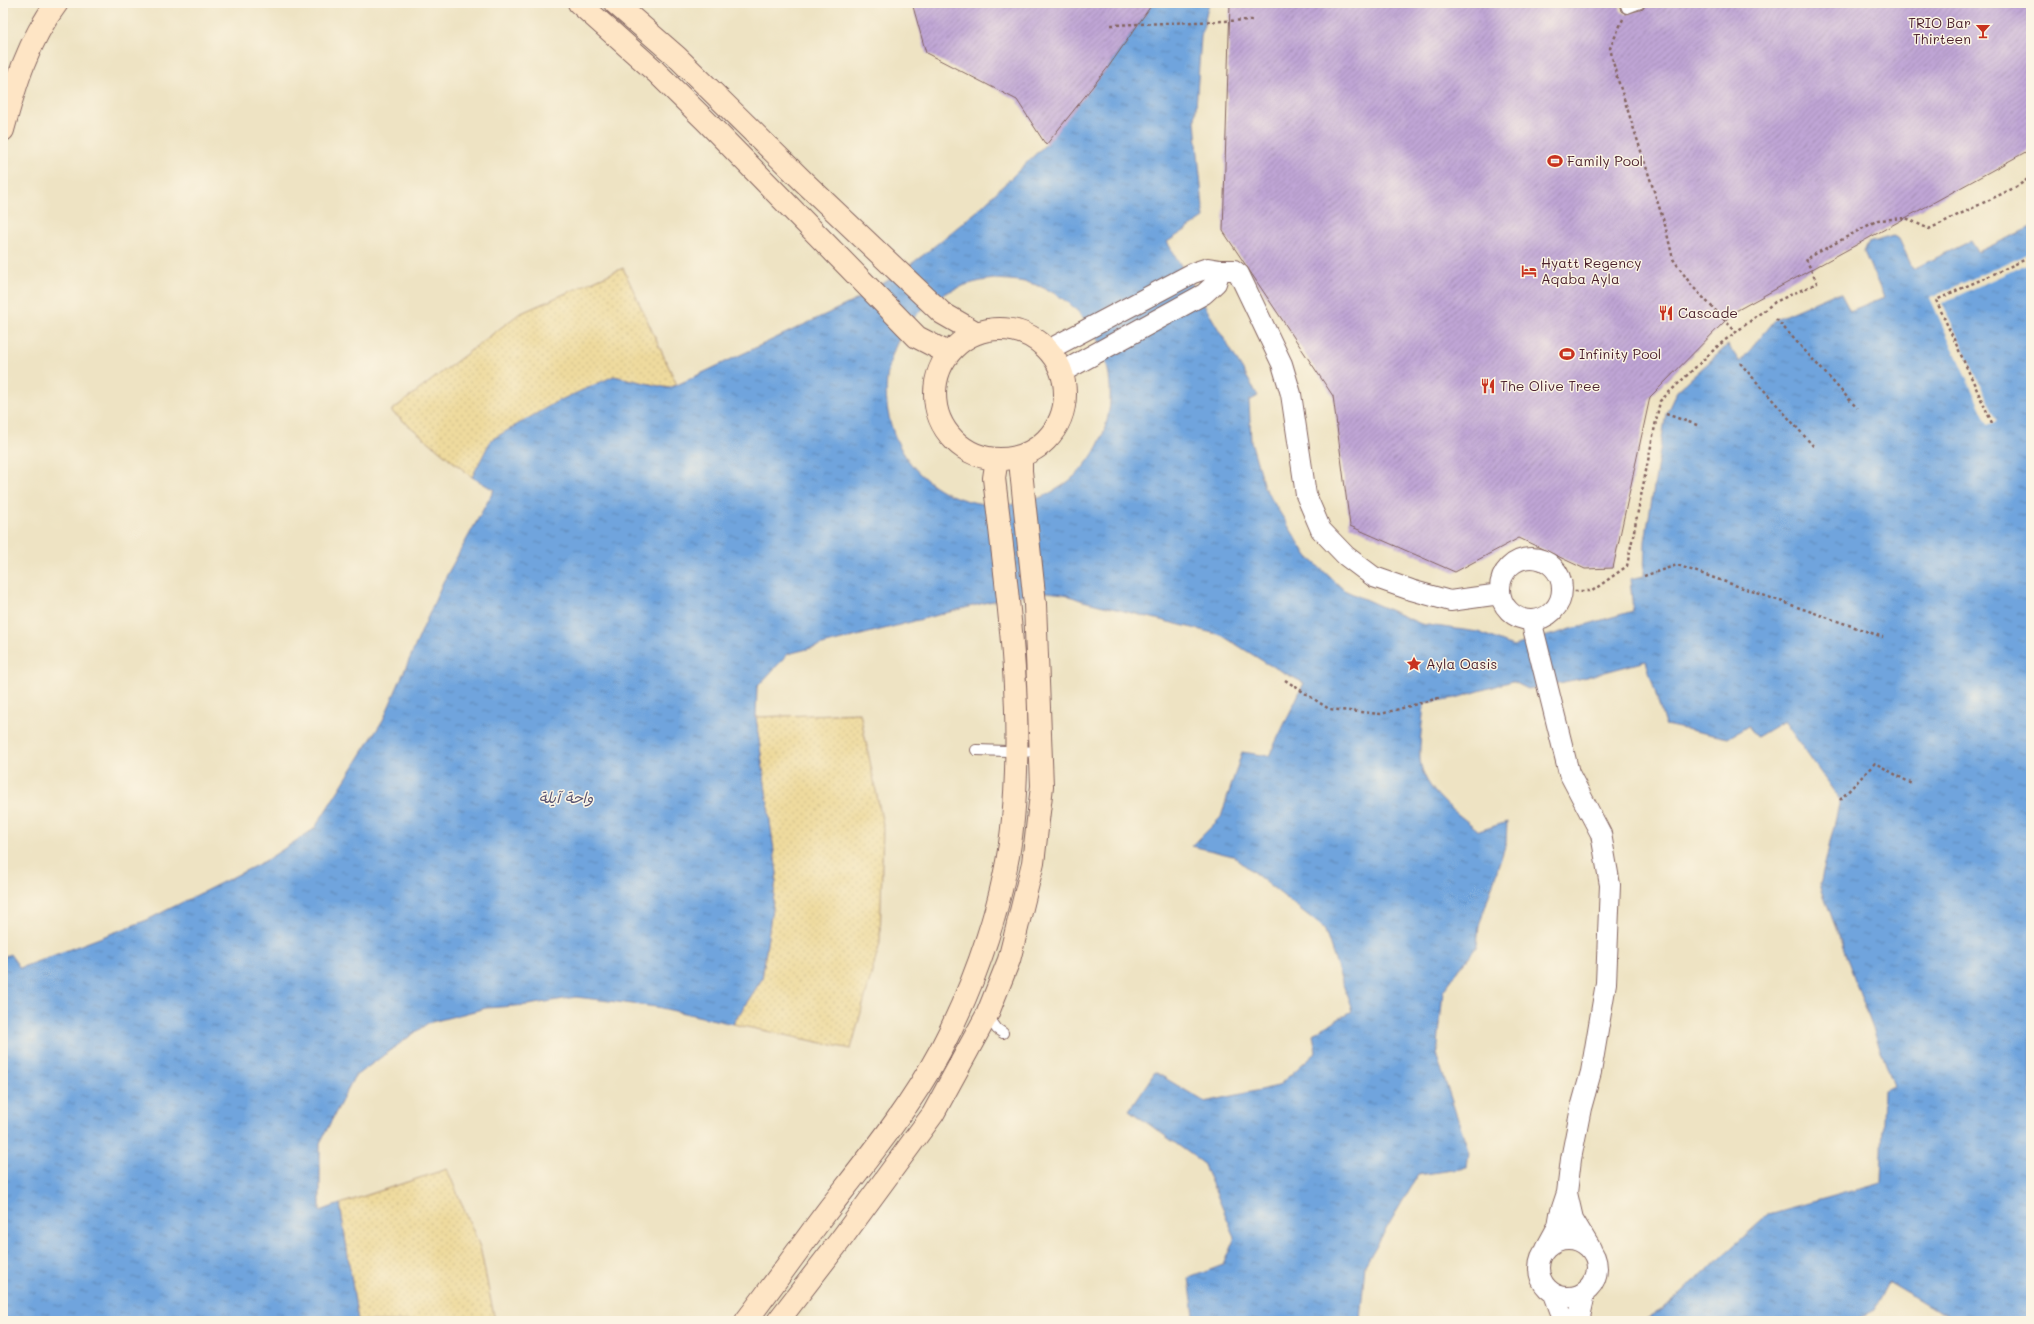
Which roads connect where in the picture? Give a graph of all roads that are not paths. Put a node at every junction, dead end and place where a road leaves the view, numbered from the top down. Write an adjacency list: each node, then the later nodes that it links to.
1 (57, 3): 6 (street)
2 (579, 3): 9 (street)
3 (614, 3): 7 (street)
4 (1640, 3): 5 (lane)
5 (1626, 5)
6 (3, 130)
7 (882, 257): 9 (street); 10 (street)
8 (1220, 270): 11 (street); 13 (street); 16 (street)
9 (857, 278): 12 (street)
10 (975, 332): 11 (street); 12 (street)
11 (1056, 346): 13 (street)
12 (948, 353): 15 (street)
13 (1070, 367): 14 (street)
14 (1021, 463): 15 (street); 20 (street)
15 (996, 468): 19 (street)
16 (1500, 594): 17 (street); 17 (street)
17 (1535, 624): 23 (street)
18 (976, 750): 19 (lane)
19 (1018, 750): 20 (lane); 28 (street)
20 (1042, 752): 21 (street)
21 (987, 1015): 22 (lane); 29 (street)
22 (1003, 1033)
23 (1568, 1193): 24 (street); 25 (street)
24 (1546, 1248): 25 (street); 26 (street)
25 (1591, 1249): 27 (street)
26 (1554, 1294): 27 (street); 30 (street)
27 (1584, 1294): 31 (street)
28 (746, 1321)
29 (778, 1321)
30 (1564, 1321)
31 (1578, 1321)

